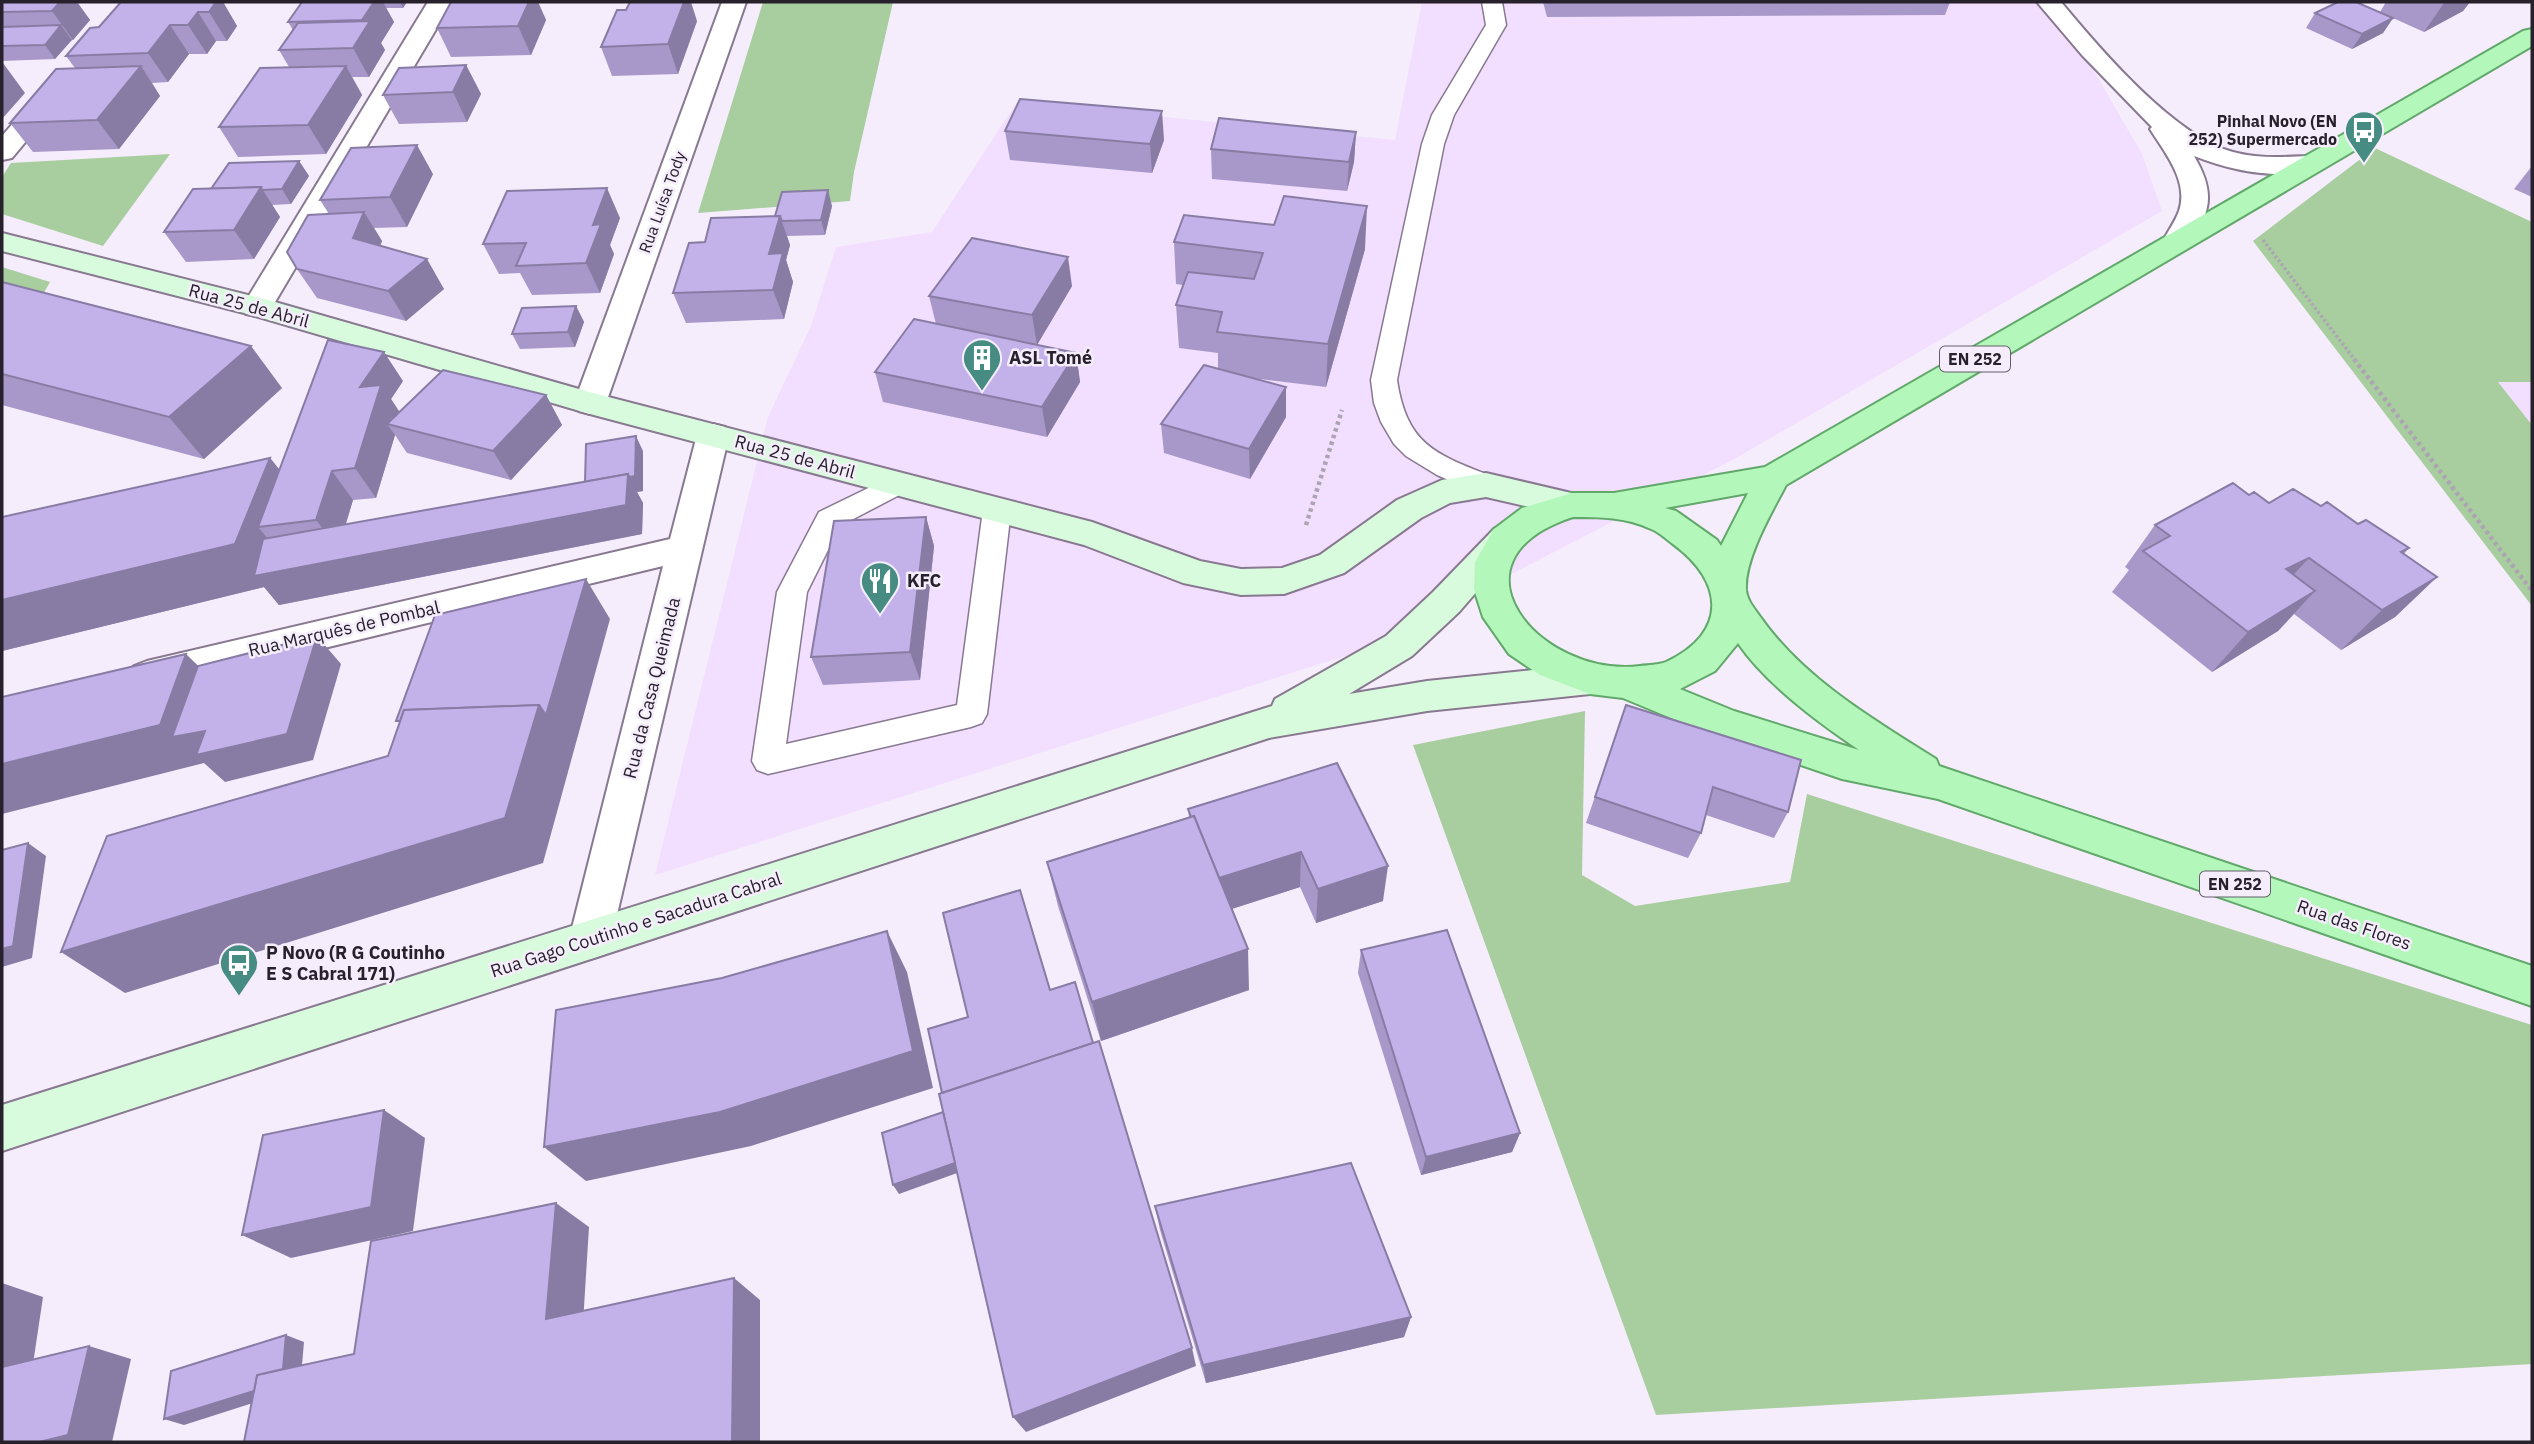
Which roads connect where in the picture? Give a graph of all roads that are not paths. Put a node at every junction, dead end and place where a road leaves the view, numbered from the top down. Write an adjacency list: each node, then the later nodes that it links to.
1 (440, 2): 12 (street)
2 (734, 2): 13 (street, Rua Luísa Tody)
3 (2049, 2): 7 (street)
4 (1494, 14): 17 (lane)
5 (2532, 36): 9 (main road, EN 252)
6 (70, 74): 8 (street)
7 (2158, 121): 9 (street); 10 (street)
8 (2, 152)
9 (2308, 164): 10 (main road, EN 252)
10 (2177, 241): 15 (main road, EN 252)
11 (2, 242): 12 (street, Rua 25 de Abril)
12 (257, 307): 13 (street, Rua 25 de Abril)
13 (590, 403): 14 (street, Rua 25 de Abril)
14 (713, 435): 16 (street, Rua 25 de Abril); 22 (street, Rua da Casa Queimada)
15 (1773, 477): 19 (main road, EN 252); 23 (main road, EN 252)
16 (897, 484): 20 (street, Rua 25 de Abril); 20 (lane)
17 (1486, 485): 18 (street, Rua 25 de Abril); 20 (street, Rua 25 de Abril)
18 (1572, 505): 19 (main road, EN 252); 21 (main road, EN 252)
19 (1614, 505): 23 (main road, EN 252)
20 (997, 510)
21 (1506, 538): 24 (main road, EN 252); 26 (street, Rua Gago Coutinho e Sacadura Cabral / EN 252)
22 (686, 548): 25 (street, Rua Marquês de Pombal); 28 (street, Rua da Casa Queimada)
23 (1729, 595): 24 (main road, EN 252); 27 (main road)
24 (1608, 681): 26 (street, Rua Gago Coutinho e Sacadura Cabral / EN 252); 27 (main road)
25 (109, 685)
26 (1269, 722): 28 (street, Rua Gago Coutinho e Sacadura Cabral / EN 252)
27 (1938, 782): 29 (main road, Rua das Flores / EN 252)
28 (590, 940): 30 (street, Rua Gago Coutinho e Sacadura Cabral / EN 252)
29 (2532, 986)
30 (2, 1128)

